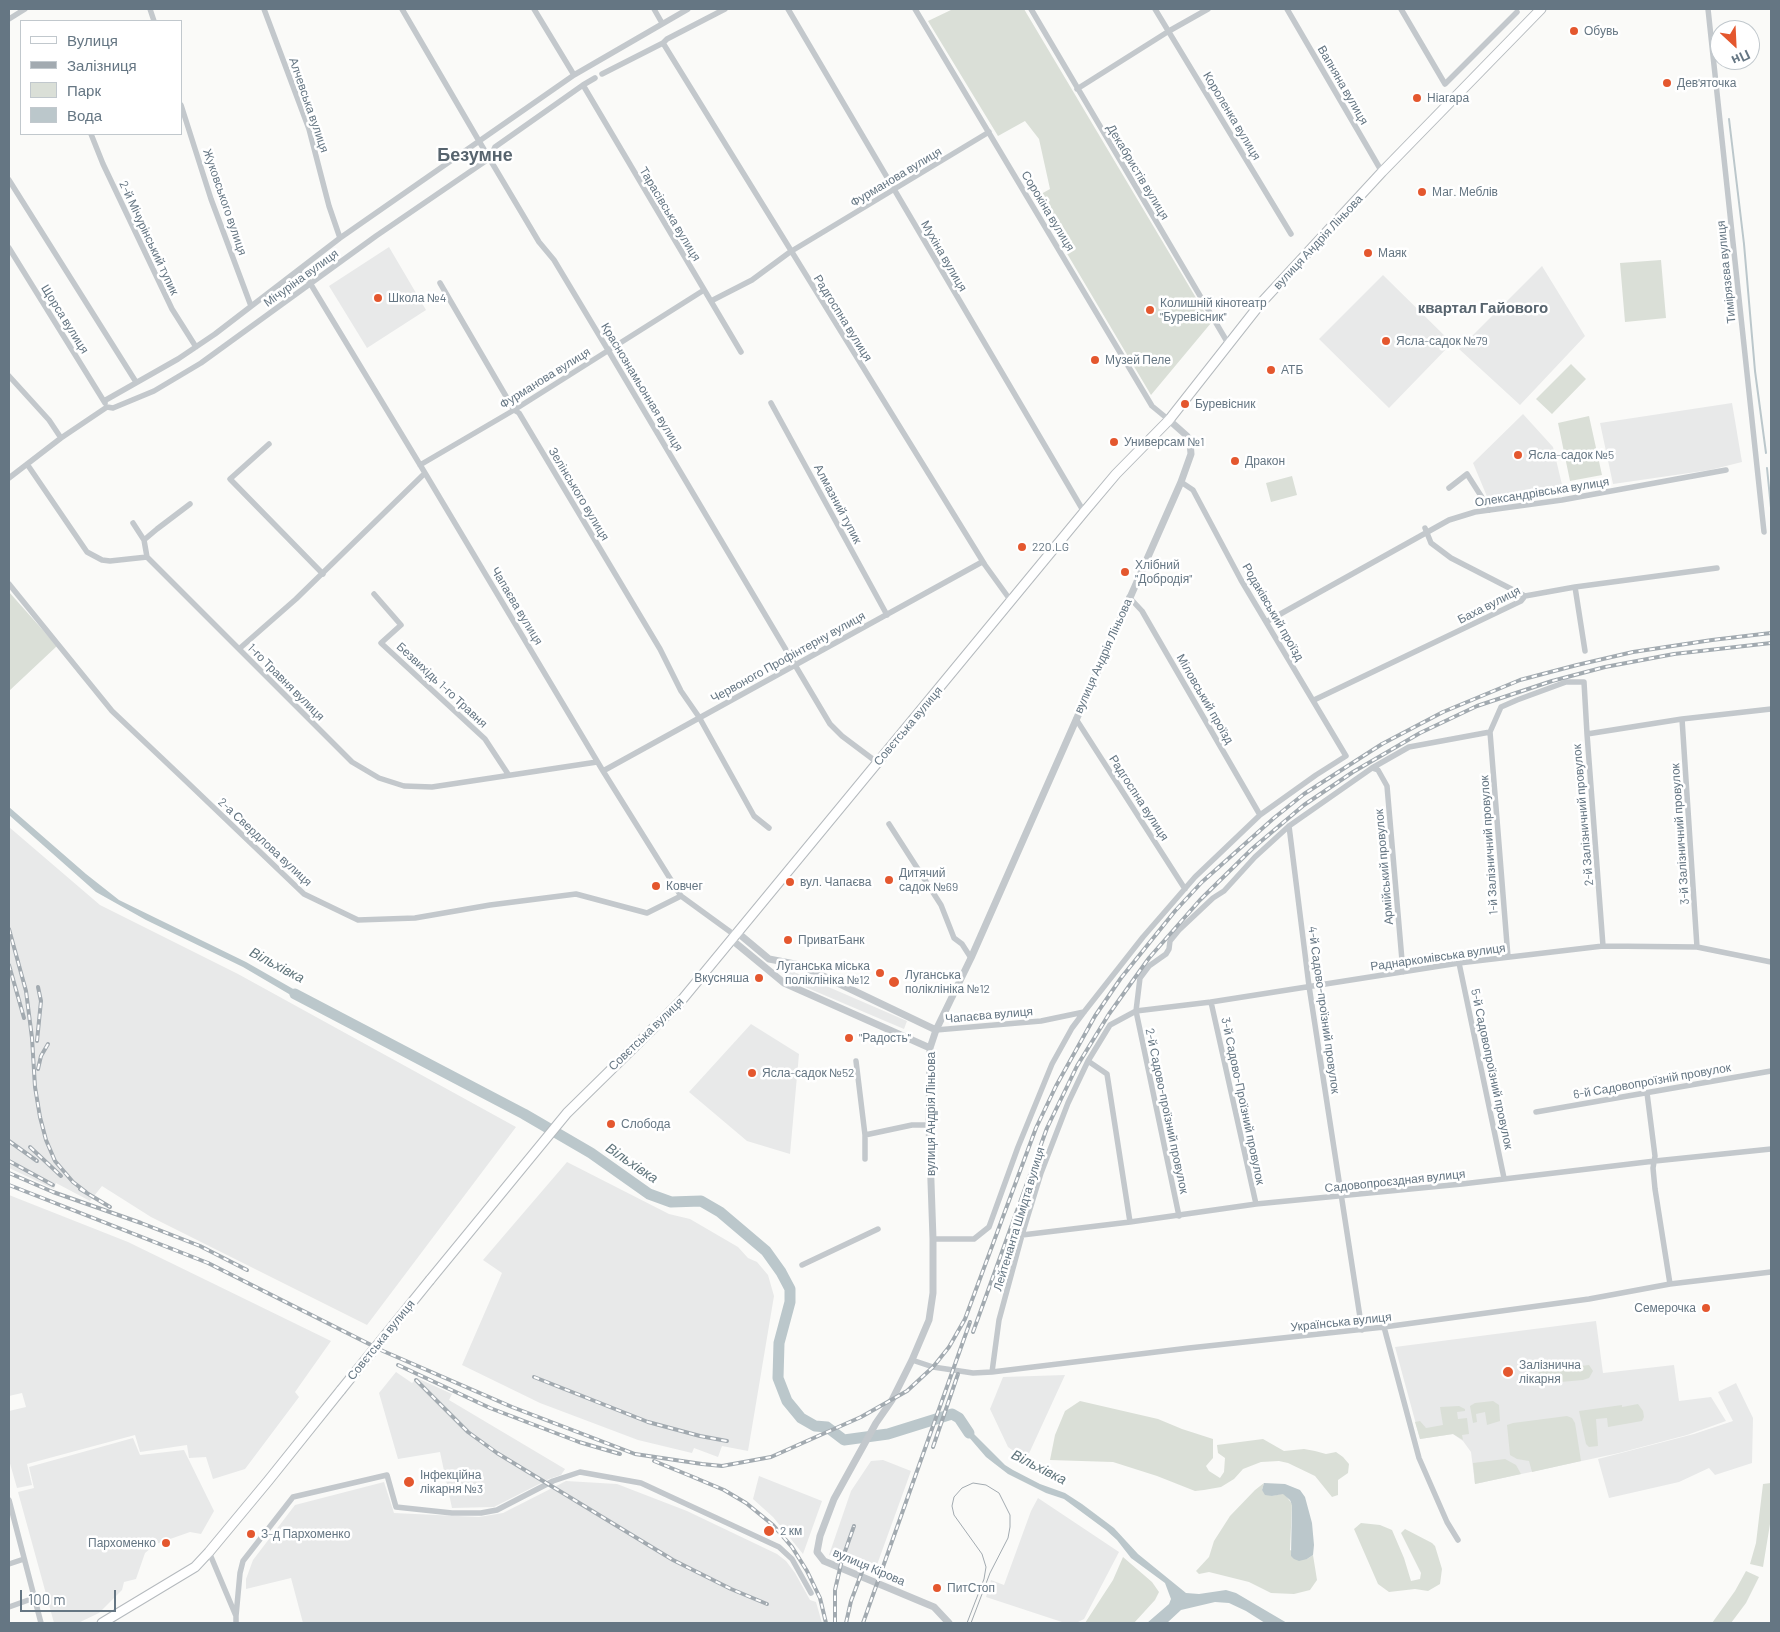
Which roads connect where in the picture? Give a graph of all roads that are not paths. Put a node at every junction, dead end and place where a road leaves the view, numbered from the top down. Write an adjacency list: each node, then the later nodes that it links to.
1 (25, 9): 18 (street)
2 (264, 9): 37 (street, Алчевська вулиця)
3 (402, 9): 31 (street, Краснознамьонная вулиця)
4 (534, 9): 24 (street)
5 (654, 9): 19 (street)
6 (688, 9): 19 (street, Мічуріна вулиця)
7 (724, 9): 22 (street)
8 (788, 9): 35 (street, Мухіна вулиця)
9 (915, 9): 29 (street, Сорокіна вулиця)
10 (1031, 9): 27 (street, Декабристів вулиця)
11 (1155, 9): 21 (street, Короленка вулиця)
12 (1208, 9): 21 (street)
13 (1287, 9): 33 (street, Вапняна вулиця)
14 (1401, 9): 17 (street)
15 (1541, 9): 20 (main road, вулиця Андрія Ліньова)
16 (1708, 9): 71 (street, Тимірязєва вулиця)
17 (1517, 10): 20 (street)
18 (9, 19)
19 (662, 23): 24 (street, Мічуріна вулиця)
20 (1526, 24): 33 (main road, вулиця Андрія Ліньова)
21 (1168, 31): 27 (street); 36 (street, Короленка вулиця)
22 (663, 43): 23 (street); 39 (street, Радгоспна вулиця)
23 (602, 74)
24 (574, 75): 31 (street, Мічуріна вулиця)
25 (595, 78): 26 (street, Мічуріна вулиця)
26 (583, 85): 32 (street, Мічуріна вулиця); 43 (street, Тарасівська вулиця)
27 (1077, 88): 46 (street, Декабристів вулиця)
28 (182, 107): 45 (street, Жуковського вулиця)
29 (989, 132): 35 (street, Фурманова вулиця); 56 (street, Сорокіна вулиця)
30 (90, 135): 47 (street, 2-й Мічурінський тупик)
31 (479, 141): 32 (street, Краснознамьонная вулиця); 37 (street, Мічуріна вулиця)
32 (490, 158): 41 (street, Мічуріна вулиця); 48 (street, Краснознамьонная вулиця)
33 (1382, 172): 46 (main road, вулиця Андрія Ліньова)
34 (9, 180): 51 (street)
35 (894, 190): 39 (street, Фурманова вулиця); 68 (street, Мухіна вулиця)
36 (1291, 234)
37 (340, 238): 40 (street, Мічуріна вулиця)
38 (9, 248): 52 (street, Щорса вулиця)
39 (790, 252): 44 (street, Фурманова вулиця); 74 (street, Радгоспна вулиця)
40 (300, 269): 41 (street, Чапаєва вулиця); 45 (street, Мічуріна вулиця)
41 (310, 283): 54 (street, Мічуріна вулиця); 60 (street, Чапаєва вулиця)
42 (440, 283): 55 (street, Зелінського вулиця)
43 (704, 290): 44 (street, Тарасівська вулиця); 48 (street, Фурманова вулиця)
44 (711, 301): 49 (street, Тарасівська вулиця)
45 (251, 306): 47 (street, Мічуріна вулиця)
46 (1229, 345): 56 (main road, вулиця Андрія Ліньова)
47 (196, 348): 51 (street, Мічуріна вулиця)
48 (608, 350): 55 (street, Фурманова вулиця); 87 (street, Краснознамьонная вулиця)
49 (741, 352)
50 (9, 376): 57 (street)
51 (136, 382): 52 (street, Мічуріна вулиця)
52 (104, 401): 54 (street, Щорса вулиця)
53 (771, 403): 83 (street, Алмазний тупик)
54 (107, 407): 57 (street, Мічуріна вулиця)
55 (514, 410): 60 (street, Фурманова вулиця); 90 (street, Зелінського вулиця)
56 (1169, 420): 64 (street, вулиця Андрія Ліньова); 68 (main road, Совєтська вулиця)
57 (61, 438): 59 (street, Мічуріна вулиця)
58 (270, 444): 76 (street)
59 (27, 464): 63 (street, Мічуріна вулиця); 73 (street)
60 (420, 465): 62 (street, Чапаєва вулиця)
61 (1726, 470): 67 (street, Олександрівська вулиця)
62 (425, 473): 76 (street); 95 (street, Чапаєва вулиця)
63 (9, 478)
64 (1180, 482): 81 (street, вулиця Андрія Ліньова); 84 (street, Родаківський проїзд)
65 (1449, 488): 67 (street)
66 (190, 504): 72 (street)
67 (1490, 510): 70 (street, Олександрівська вулиця)
68 (1084, 512): 82 (main road, Совєтська вулиця)
69 (133, 523): 72 (street)
70 (1426, 530): 80 (street); 84 (street, Олександрівська вулиця)
71 (1764, 532)
72 (144, 540): 73 (street)
73 (148, 557): 85 (street, 1-го Травня вулиця)
74 (982, 562): 82 (street, Радгоспна вулиця); 83 (street, Червоного Профінтерну вулиця)
75 (1717, 568): 78 (street, Баха вулиця)
76 (323, 574): 85 (street)
77 (9, 584): 105 (street, 2-а Свердлова вулиця)
78 (1575, 588): 80 (street, Баха вулиця); 86 (street)
79 (374, 594): 99 (street, Безвихідь 1-го Травня)
80 (1525, 596): 88 (street, Баха вулиця)
81 (1129, 597): 91 (street, вулиця Андрія Ліньова); 100 (street, Міловський проїзд)
82 (1011, 601): 96 (main road, Совєтська вулиця)
83 (886, 615): 87 (street, Червоного Профінтерну вулиця)
84 (1266, 622): 88 (street, Родаківський проїзд)
85 (239, 649): 99 (street, 1-го Травня вулиця)
86 (1585, 651)
87 (795, 666): 90 (street, Червоного Профінтерну вулиця); 96 (street, Краснознамьонная вулиця)
88 (1314, 700): 100 (street, Родаківський проїзд)
89 (1771, 709): 92 (street)
90 (699, 717): 98 (street, Червоного Профінтерну вулиця); 103 (street, Зелінського вулиця)
91 (1076, 719): 104 (street, Радгоспна вулиця); 110 (street, вулиця Андрія Ліньова)
92 (1682, 719): 94 (street); 108 (street, 3-й Залізничний провулок)
93 (1490, 732): 94 (street, 2-й Залізничний провулок); 97 (street, 2-й Садово-проїзний провулок); 109 (street, 1-й Залізничний провулок)
94 (1586, 734): 107 (street, 2-й Залізничний провулок)
95 (597, 762): 98 (street, Чапаєва вулиця); 99 (street, 1-го Травня вулиця)
96 (878, 763): 106 (main road, Совєтська вулиця)
97 (1372, 768): 102 (street, 2-й Садово-проїзний провулок); 113 (street, Армійський провулок)
98 (603, 771): 105 (street, Чапаєва вулиця)
99 (508, 774)
100 (1260, 814): 104 (street)
101 (889, 824): 110 (street)
102 (1289, 826): 114 (street, 4-й Садово-проїзний провулок); 117 (street, 2-й Садово-проїзний провулок)
103 (769, 828)
104 (1186, 889): 116 (street)
105 (681, 896): 106 (street, Чапаєва вулиця)
106 (735, 936): 119 (street, Чапаєва вулиця); 120 (street, Чапаєва вулиця); 149 (main road, Совєтська вулиця, bridge)
107 (1603, 946): 108 (street, Раднаркомівська вулиця); 109 (street, Раднаркомівська вулиця)
108 (1697, 947): 111 (street, Раднаркомівська вулиця)
109 (1508, 957): 112 (street, Раднаркомівська вулиця)
110 (971, 958): 119 (street, вулиця Андрія Ліньова)
111 (1771, 962)
112 (1459, 963): 113 (street, Раднаркомівська вулиця); 131 (street, 5-й Садовопроїзний провулок)
113 (1403, 972): 114 (street, Раднаркомівська вулиця)
114 (1309, 986): 115 (street, Раднаркомівська вулиця); 132 (street, 4-й Садово-проїзний провулок)
115 (1211, 1002): 117 (street, Раднаркомівська вулиця); 133 (street, 3-й Садово-Проїзний провулок)
116 (1085, 1011): 119 (street, Чапаєва вулиця); 138 (street)
117 (1136, 1011): 118 (street, Раднаркомівська вулиця); 134 (street, 2-й Садово-проїзний провулок)
118 (1110, 1024): 122 (street, Лейтенанта Шмідта вулиця)
119 (936, 1030): 120 (street, вулиця Андрія Ліньова)
120 (930, 1048): 126 (street, вулиця Андрія Ліньова)
121 (856, 1061): 127 (street)
122 (1088, 1061): 135 (street); 137 (street, Лейтенанта Шмідта вулиця)
123 (1771, 1071): 124 (street, 6-й Садовопроїзній провулок)
124 (1647, 1093): 125 (street, 6-й Садовопроїзній провулок); 130 (street)
125 (1536, 1112)
126 (929, 1125): 127 (street); 138 (street, вулиця Андрія Ліньова)
127 (865, 1136): 129 (street)
128 (1771, 1149): 130 (street, Садовопроєздная вулиця)
129 (865, 1159)
130 (1655, 1161): 131 (street, Садовопроєздная вулиця); 141 (street)
131 (1504, 1178): 132 (street, Садовопроєздная вулиця)
132 (1342, 1197): 133 (street, Садовопроєздная вулиця); 143 (street, 4-й Садово-проїзний провулок)
133 (1256, 1204): 134 (street, Садовопроєздная вулиця)
134 (1179, 1216): 135 (street, Садовопроєздная вулиця)
135 (1130, 1222): 137 (street, Садовопроєздная вулиця)
136 (878, 1229): 139 (street)
137 (1022, 1235): 145 (street, Лейтенанта Шмідта вулиця)
138 (934, 1239): 144 (street, вулиця Андрія Ліньова)
139 (802, 1265)
140 (1771, 1272): 141 (street, Українська вулиця)
141 (1670, 1284): 142 (street, Українська вулиця)
142 (1384, 1328): 143 (street, Українська вулиця); 148 (street)
143 (1362, 1330): 145 (street, Українська вулиця)
144 (912, 1360): 145 (street, Українська вулиця); 146 (street, вулиця Андрія Ліньова)
145 (992, 1372)
146 (857, 1457): 158 (street, вулиця Кірова)
147 (9, 1500): 150 (street)
148 (1458, 1540)
149 (209, 1552): 155 (street); 157 (main road, Совєтська вулиця)
150 (24, 1559): 151 (street); 153 (street)
151 (9, 1564)
152 (811, 1593): 155 (street)
153 (34, 1598): 154 (street); 156 (street)
154 (9, 1607)
155 (236, 1620)
156 (41, 1623)
157 (102, 1623)
158 (949, 1623)

